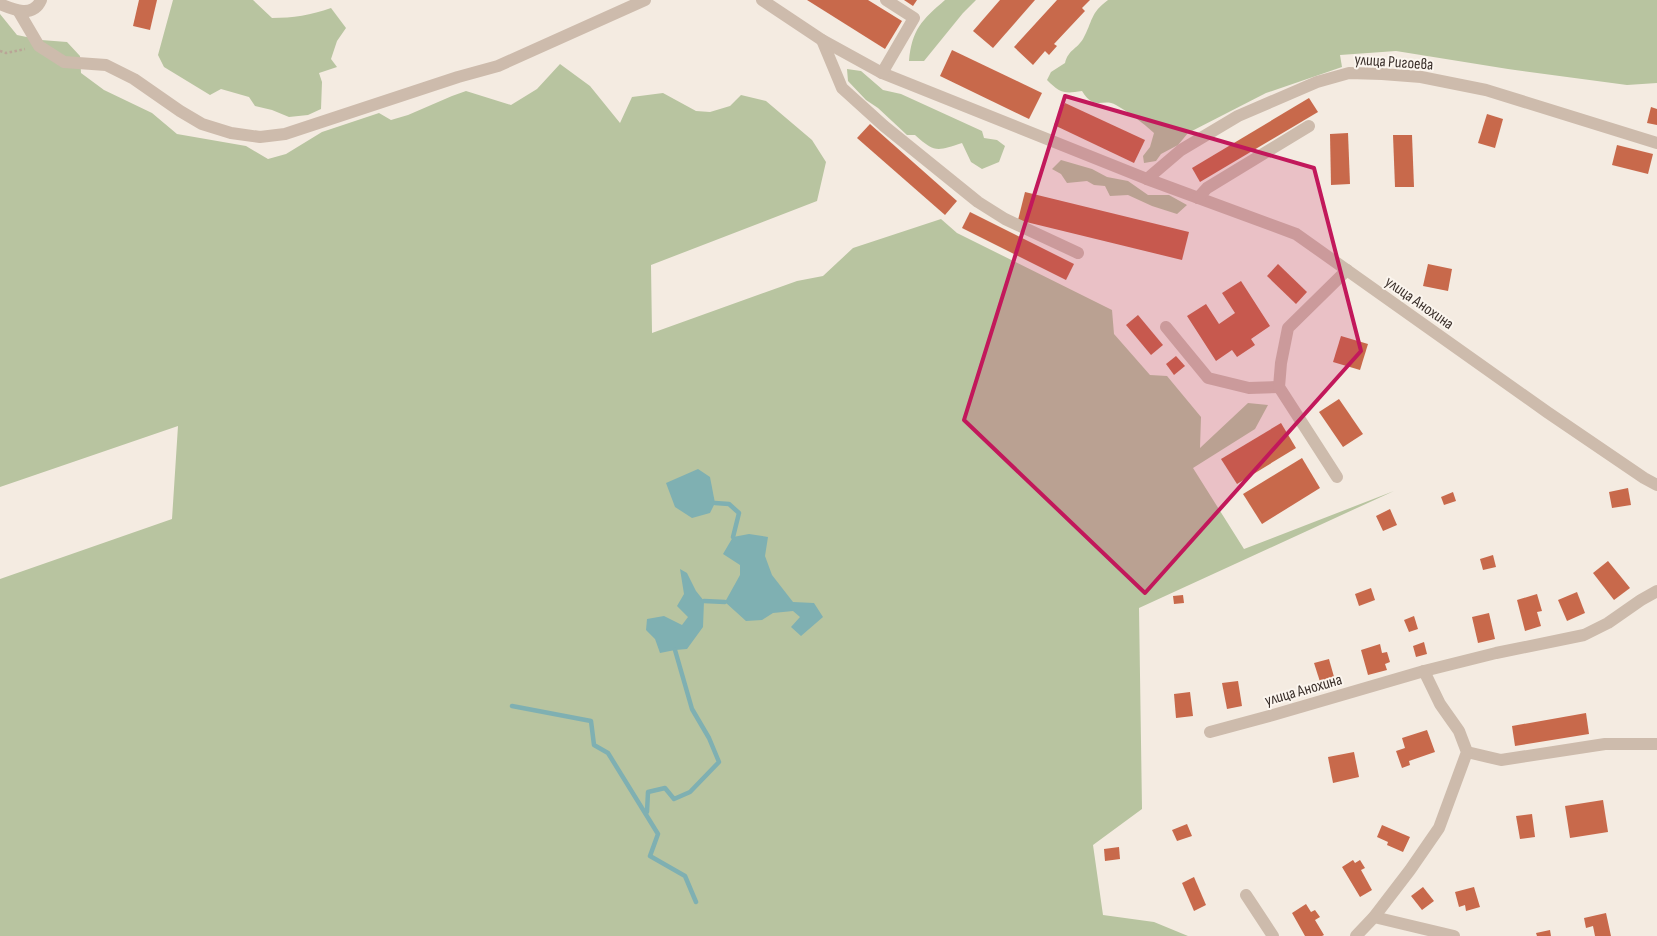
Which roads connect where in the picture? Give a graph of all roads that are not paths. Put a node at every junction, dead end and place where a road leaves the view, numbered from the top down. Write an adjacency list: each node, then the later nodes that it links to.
1 (41, 0): 6 (street)
2 (645, 0): 6 (street)
3 (762, 0): 7 (street, улица Анохина)
4 (886, 0): 8 (street)
5 (0, 4): 6 (street)
6 (19, 12)
7 (822, 40): 8 (street, улица Анохина); 13 (street)
8 (882, 73): 11 (street, улица Анохина)
9 (1309, 126): 12 (street)
10 (1657, 143): 11 (street, улица Ригоева)
11 (1147, 179): 12 (street, улица Анохина)
12 (1198, 198): 14 (street, улица Анохина)
13 (1078, 253)
14 (1347, 270): 16 (street); 18 (street, улица Анохина)
15 (1166, 327): 16 (street)
16 (1279, 387): 17 (street)
17 (1338, 477)
18 (1657, 485)
19 (1657, 591): 20 (street, улица Анохина)
20 (1424, 671): 21 (street, улица Анохина); 23 (street)
21 (1210, 732)
22 (1657, 744): 23 (street)
23 (1467, 752): 25 (street)
24 (1246, 895): 26 (street)
25 (1374, 917): 27 (street); 28 (street)
26 (1274, 936)
27 (1356, 936)
28 (1454, 936)

